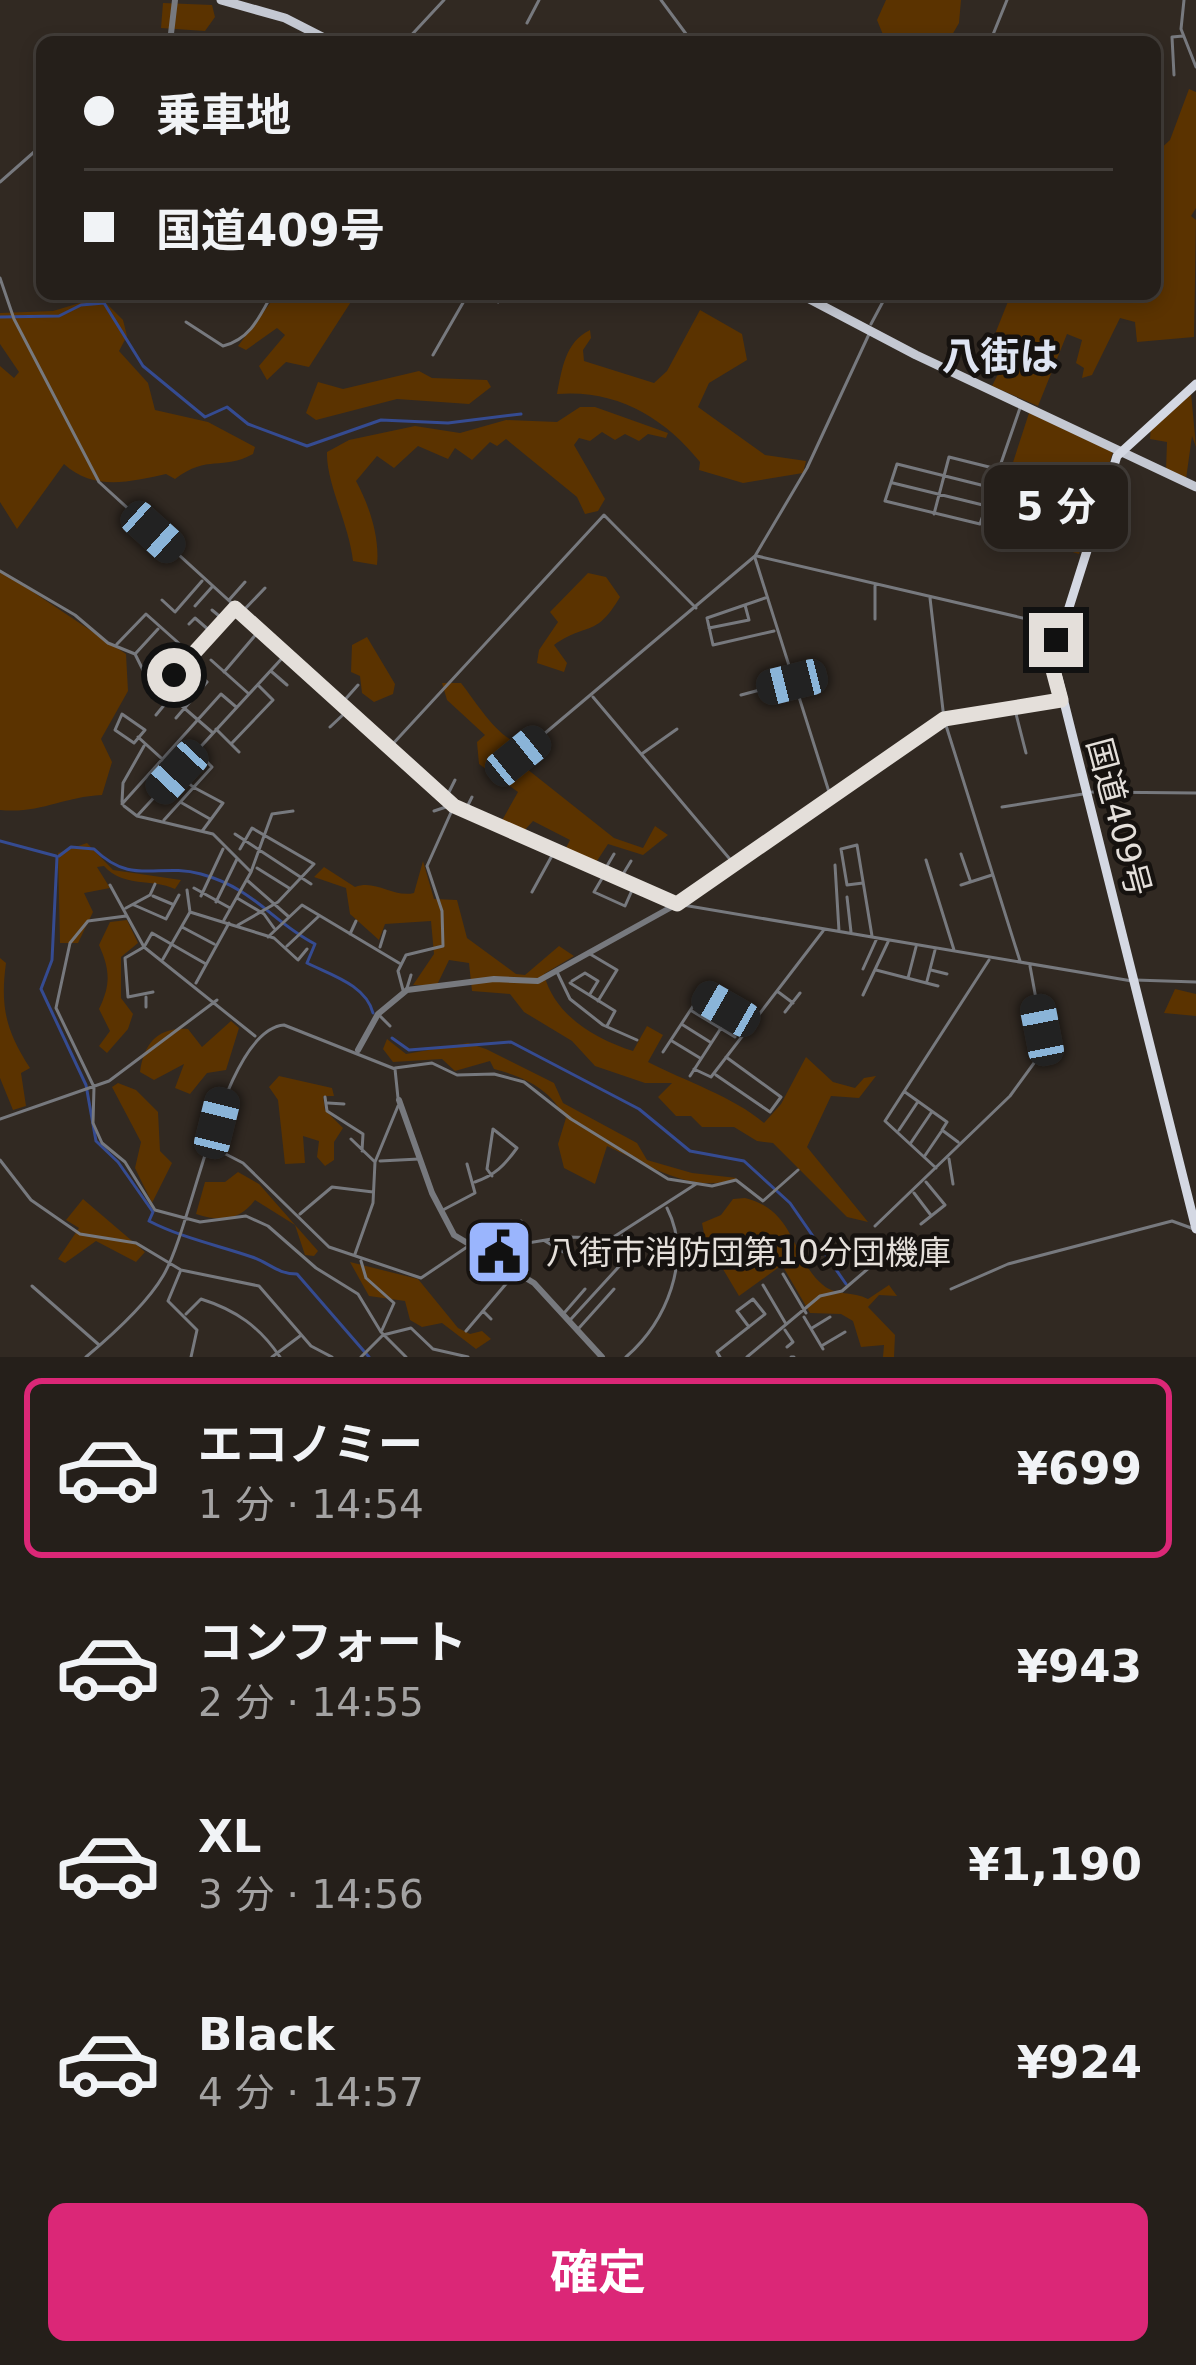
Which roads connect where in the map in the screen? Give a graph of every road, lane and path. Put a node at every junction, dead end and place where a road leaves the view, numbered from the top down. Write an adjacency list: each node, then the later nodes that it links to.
1 (176, 0): 9 (street)
2 (221, 0): 10 (main road)
3 (444, 0): 11 (street)
4 (539, 0): 8 (street)
5 (661, 0): 12 (street)
6 (1007, 0): 13 (street)
7 (1184, 0): 14 (street)
8 (527, 23)
9 (171, 36)
10 (320, 36)
11 (411, 36)
12 (688, 36)
13 (992, 36)
14 (1185, 36): 15 (street); 16 (street)
15 (1191, 55): 16 (street); 17 (street)
16 (1174, 63): 18 (street)
17 (1196, 67)
18 (1174, 76)
19 (36, 150): 20 (street)
20 (0, 182)
21 (0, 278): 46 (street)
22 (269, 300): 30 (street)
23 (465, 300): 32 (street)
24 (494, 300): 28 (street)
25 (812, 300): 31 (main road)
26 (878, 300): 29 (street)
27 (882, 300): 29 (street)
28 (498, 302)
29 (880, 303): 31 (street)
30 (186, 322)
31 (869, 330): 34 (main road); 44 (street)
32 (433, 355)
33 (1196, 384): 35 (highway)
34 (1021, 405): 35 (main road); 36 (street)
35 (1119, 452): 40 (main road); 65 (highway, 国道409号)
36 (999, 470): 37 (street); 39 (street)
37 (943, 476): 38 (street); 39 (street); 41 (street)
38 (891, 482): 41 (street); 43 (street)
39 (993, 488): 42 (street)
40 (1196, 488)
41 (939, 494): 42 (street); 43 (street)
42 (987, 506): 43 (street)
43 (934, 514)
44 (755, 556): 48 (street); 51 (street); 58 (street)
45 (0, 571): 70 (street)
46 (204, 579): 49 (street); 53 (street)
47 (245, 581): 54 (street)
48 (875, 585): 52 (street); 61 (street)
49 (212, 586): 54 (street); 56 (street)
50 (266, 588): 60 (street)
51 (767, 597): 55 (street); 68 (street)
52 (930, 598): 65 (street); 100 (street)
53 (162, 600)
54 (228, 601): 57 (street)
55 (745, 603): 66 (street); 66 (street)
56 (195, 606)
57 (235, 608): 60 (street); 62 (street)
58 (696, 608): 88 (street); 107 (street)
59 (212, 610): 62 (street)
60 (241, 613): 67 (street)
61 (875, 619)
62 (224, 620): 69 (street)
63 (189, 624): 69 (street)
64 (160, 626): 70 (street); 71 (street); 73 (street)
65 (1061, 626): 91 (highway, 国道409号)
66 (710, 628): 68 (street)
67 (260, 630): 72 (street); 78 (street)
68 (777, 630): 81 (street)
69 (212, 633): 73 (street)
70 (116, 645): 71 (street)
71 (135, 654): 79 (street)
72 (286, 654): 77 (street); 92 (street)
73 (192, 655): 76 (street)
74 (160, 657): 79 (street)
75 (211, 660): 78 (street)
76 (185, 663): 80 (street); 86 (street)
77 (270, 671): 82 (street); 84 (street)
78 (224, 672): 87 (street)
79 (145, 674): 85 (street)
80 (174, 675): 85 (street); 86 (street)
81 (792, 682): 89 (street); 120 (street)
82 (257, 685): 87 (street); 106 (street)
83 (358, 685): 92 (street)
84 (287, 686)
85 (162, 688): 90 (street)
86 (196, 694): 93 (street)
87 (249, 694): 94 (street)
88 (591, 695): 111 (street); 112 (street)
89 (741, 695)
90 (171, 697): 93 (street); 97 (street)
91 (1061, 700): 95 (street); 117 (highway, 国道409号)
92 (340, 704): 96 (street)
93 (184, 707): 98 (street); 99 (street)
94 (236, 707): 99 (street); 103 (street)
95 (1015, 708): 100 (street); 110 (street)
96 (347, 710): 101 (street); 107 (street)
97 (157, 715)
98 (176, 718)
99 (197, 719): 103 (street); 113 (street)
100 (944, 719): 120 (street); 150 (street)
101 (330, 727)
102 (677, 729): 111 (street)
103 (214, 731): 106 (street); 108 (street)
104 (138, 737): 104 (street); 105 (street)
105 (146, 743): 113 (street); 123 (street)
106 (231, 745): 109 (street)
107 (388, 748): 121 (street)
108 (196, 751): 114 (street); 116 (street)
109 (239, 752)
110 (1025, 753)
111 (641, 754): 145 (street)
112 (518, 756)
113 (163, 758): 114 (street); 123 (street)
114 (177, 772): 116 (street); 129 (street)
115 (454, 781): 121 (street)
116 (194, 787): 122 (street); 130 (street)
117 (1084, 793): 118 (street); 125 (street); 224 (highway, 国道409号)
118 (1196, 793)
119 (472, 797): 128 (street)
120 (831, 797): 145 (street)
121 (445, 799): 124 (street)
122 (180, 802): 130 (street); 131 (street)
123 (122, 804): 129 (street)
124 (453, 805): 127 (street); 128 (street); 213 (street)
125 (1002, 807)
126 (293, 811): 133 (street)
127 (434, 811)
128 (465, 811): 139 (street)
129 (136, 816): 131 (street)
130 (211, 819): 132 (street)
131 (162, 823): 132 (street)
132 (202, 832): 136 (street)
133 (265, 833): 135 (street); 138 (street); 151 (street)
134 (236, 834): 135 (street)
135 (244, 841): 137 (street); 138 (street)
136 (223, 849): 142 (street); 167 (street)
137 (239, 849)
138 (259, 850): 147 (street); 151 (street)
139 (554, 852): 149 (street); 164 (street)
140 (614, 854): 149 (street)
141 (961, 854): 154 (street)
142 (238, 858): 148 (street); 170 (street)
143 (926, 860): 207 (street)
144 (631, 861): 153 (street)
145 (735, 865): 173 (street)
146 (835, 865): 193 (street)
147 (254, 866): 148 (street); 163 (street)
148 (251, 872): 152 (street)
149 (604, 873): 153 (street); 160 (street)
150 (992, 875): 154 (street); 211 (street)
151 (302, 878): 157 (street); 163 (street)
152 (247, 880): 168 (street); 171 (street)
153 (619, 880): 160 (street)
154 (970, 882): 159 (street)
155 (863, 883): 155 (street); 197 (street)
156 (155, 884): 165 (street)
157 (311, 884)
158 (110, 885): 175 (street)
159 (961, 885)
160 (634, 887): 173 (street)
161 (194, 888): 167 (street)
162 (187, 890): 177 (street)
163 (290, 890): 171 (street)
164 (532, 892)
165 (150, 895): 172 (street); 174 (street)
166 (179, 896): 172 (street)
167 (201, 896): 170 (street)
168 (238, 898): 176 (street); 178 (street)
169 (848, 898): 195 (street)
170 (216, 902): 176 (street)
171 (278, 902): 178 (street); 182 (street)
172 (174, 904): 174 (street)
173 (677, 904): 191 (street); 208 (street)
174 (134, 905): 175 (street)
175 (124, 908): 180 (street)
176 (232, 909): 185 (street)
177 (190, 912): 185 (street); 188 (street)
178 (262, 912): 187 (street); 190 (street)
179 (334, 914): 186 (street)
180 (126, 916): 202 (street); 263 (street)
181 (319, 916): 182 (street); 186 (street); 203 (street)
182 (290, 917): 190 (street)
183 (342, 920): 189 (street)
184 (356, 920): 194 (street)
185 (227, 921): 187 (street); 200 (street)
186 (330, 922): 189 (street)
187 (238, 925): 196 (street)
188 (182, 927): 199 (street); 200 (street)
189 (339, 927): 194 (street)
190 (276, 930): 196 (street)
191 (824, 930): 193 (street); 231 (street)
192 (385, 931): 204 (street)
193 (839, 932): 195 (street)
194 (350, 934): 204 (street)
195 (851, 934): 197 (street)
196 (268, 937): 203 (street)
197 (875, 938): 198 (street); 215 (street)
198 (889, 940): 201 (street); 216 (street)
199 (172, 944): 202 (street); 210 (street); 212 (street)
200 (216, 945): 212 (street)
201 (917, 946): 205 (street); 223 (street)
202 (144, 947): 210 (street); 235 (street)
203 (285, 948): 206 (street)
204 (380, 949): 213 (street)
205 (935, 949): 207 (street); 217 (street)
206 (308, 950)
207 (955, 952): 209 (street)
208 (589, 953): 218 (street); 239 (street)
209 (991, 958): 211 (street); 264 (street)
210 (162, 960): 226 (street)
211 (1020, 963): 214 (street)
212 (206, 964): 226 (street)
213 (400, 964): 232 (street)
214 (1030, 964): 224 (street); 274 (street)
215 (863, 968)
216 (876, 970): 223 (street); 237 (street)
217 (930, 970): 219 (street); 225 (street)
218 (556, 971): 227 (street); 229 (street)
219 (947, 974)
220 (1196, 974): 228 (street)
221 (411, 975): 232 (street)
222 (455, 976): 229 (street)
223 (908, 978): 225 (street)
224 (1133, 981): 228 (street); 300 (highway, 国道409号)
225 (926, 983): 230 (street)
226 (195, 984): 238 (street)
227 (568, 984): 236 (street); 236 (street); 248 (street)
228 (1194, 984)
229 (464, 986): 232 (street)
230 (938, 986)
231 (776, 990): 240 (street); 245 (street)
232 (406, 991): 244 (street)
233 (153, 992): 235 (street)
234 (800, 993): 240 (street)
235 (146, 995): 241 (street)
236 (589, 995): 239 (street)
237 (863, 995)
238 (217, 1000): 250 (street); 263 (street)
239 (598, 1000): 248 (street)
240 (793, 1003): 243 (street)
241 (146, 1007)
242 (690, 1010): 245 (street); 246 (street); 249 (street)
243 (785, 1012)
244 (378, 1013): 247 (street); 255 (street)
245 (751, 1023): 251 (street)
246 (681, 1024): 253 (street); 254 (street)
247 (390, 1026)
248 (607, 1027): 252 (street)
249 (721, 1028): 251 (street); 254 (street)
250 (256, 1037): 255 (street); 275 (street)
251 (738, 1038): 257 (street)
252 (637, 1040)
253 (671, 1040): 256 (street); 258 (street)
254 (711, 1042): 258 (street)
255 (358, 1050): 259 (street)
256 (663, 1052)
257 (724, 1055): 261 (street); 261 (street)
258 (701, 1058): 260 (street)
259 (394, 1069): 266 (street); 288 (street)
260 (694, 1069): 261 (street); 262 (street)
261 (713, 1073)
262 (689, 1076)
263 (94, 1087): 269 (street); 296 (street)
264 (904, 1091): 265 (street); 271 (street)
265 (918, 1101): 268 (street); 271 (street)
266 (399, 1102): 279 (street); 281 (street)
267 (344, 1104): 276 (street)
268 (932, 1112): 270 (street); 273 (street)
269 (0, 1119)
270 (942, 1130): 274 (street); 277 (street)
271 (897, 1132): 273 (street)
272 (351, 1138): 276 (street)
273 (910, 1144): 277 (street)
274 (960, 1144): 278 (street)
275 (211, 1147): 295 (street); 296 (street)
276 (362, 1150): 281 (street)
277 (924, 1156): 283 (street)
278 (949, 1157): 283 (street); 289 (street)
279 (421, 1158): 281 (street); 293 (street)
280 (0, 1160): 312 (street)
281 (377, 1162): 290 (street)
282 (467, 1164): 287 (street)
283 (937, 1169): 286 (street)
284 (798, 1170): 288 (street)
285 (492, 1176): 285 (street); 287 (street)
286 (925, 1180): 291 (street); 294 (street)
287 (475, 1182): 293 (street)
288 (697, 1183): 292 (street)
289 (953, 1184)
290 (373, 1192): 295 (street); 311 (street)
291 (913, 1192): 294 (street); 299 (street)
292 (666, 1206): 301 (street); 349 (street)
293 (439, 1211): 306 (street)
294 (932, 1215): 298 (street)
295 (298, 1216): 311 (street)
296 (188, 1220): 312 (street); 334 (street)
297 (521, 1221): 305 (street)
298 (921, 1224)
299 (875, 1226)
300 (1196, 1230): 321 (street)
301 (622, 1234): 303 (street); 307 (street)
302 (596, 1238): 303 (street); 304 (street); 325 (street)
303 (612, 1238): 310 (street)
304 (544, 1240): 305 (street); 309 (street)
305 (501, 1244): 308 (street)
306 (468, 1246): 308 (street); 311 (street)
307 (635, 1246)
308 (484, 1251): 315 (street)
309 (565, 1253)
310 (630, 1253)
311 (357, 1257): 334 (street)
312 (169, 1264): 314 (street); 336 (street)
313 (870, 1267): 324 (street)
314 (181, 1270): 323 (street); 335 (street)
315 (517, 1270): 322 (street); 325 (street)
316 (783, 1274): 324 (street)
317 (763, 1285): 329 (street)
318 (32, 1286): 336 (street)
319 (585, 1289): 325 (street)
320 (614, 1289): 330 (street)
321 (951, 1289)
322 (482, 1310): 327 (street); 332 (street)
323 (186, 1314): 340 (street); 342 (street)
324 (804, 1314): 329 (street); 331 (street)
325 (567, 1317): 330 (street)
326 (830, 1317): 331 (street)
327 (491, 1319)
328 (749, 1327): 328 (street); 350 (street)
329 (786, 1327): 337 (street); 338 (street)
330 (578, 1329): 348 (street)
331 (811, 1329): 333 (street)
332 (466, 1331)
333 (844, 1332)
334 (382, 1334): 339 (street); 346 (street); 347 (street)
335 (302, 1335): 340 (street); 343 (street)
336 (100, 1346): 341 (street)
337 (787, 1347)
338 (758, 1349): 351 (street); 352 (street)
339 (368, 1351): 344 (street); 345 (street)
340 (276, 1355)
341 (86, 1357)
342 (191, 1357)
343 (332, 1357)
344 (361, 1357)
345 (373, 1357)
346 (406, 1357)
347 (468, 1357)
348 (602, 1357)
349 (626, 1357)
350 (720, 1357)
351 (747, 1357)
352 (764, 1357)

